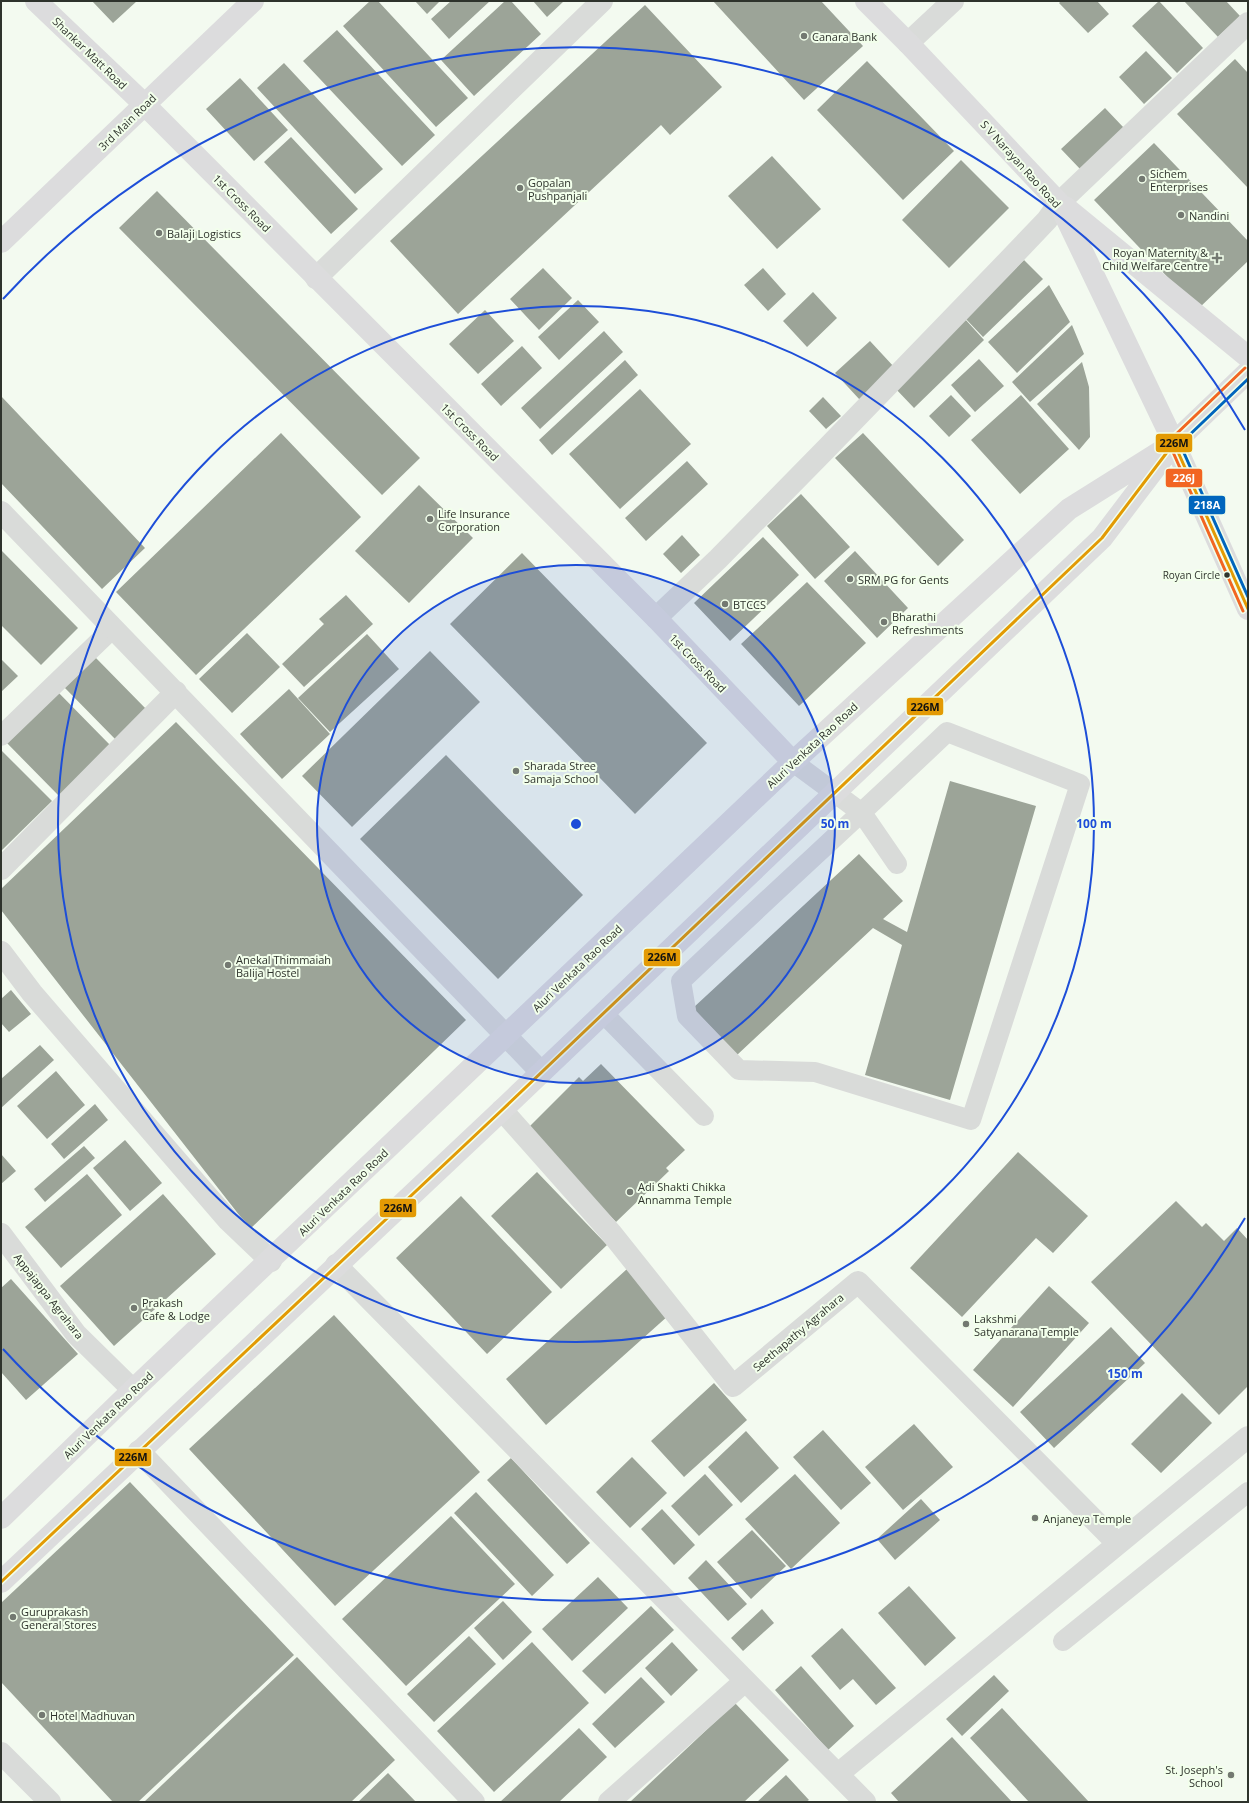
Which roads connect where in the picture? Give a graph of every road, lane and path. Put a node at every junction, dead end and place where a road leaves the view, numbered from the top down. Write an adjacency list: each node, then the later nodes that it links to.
1 (36, 1): 8 (main road, Shankar Matt Road)
2 (253, 1): 8 (main road, 3rd Main Road)
3 (602, 1): 11 (street)
4 (866, 1): 7 (main road, S V Narayan Rao Road)
5 (953, 1): 7 (street)
6 (1248, 23): 9 (street)
7 (908, 43): 9 (main road, S V Narayan Rao Road)
8 (145, 105): 10 (main road, 3rd Main Road); 11 (main road, 1st Cross Road)
9 (1059, 203): 12 (main road); 14 (main road, S V Narayan Rao Road); 17 (street)
10 (1, 242)
11 (316, 278): 17 (main road, 1st Cross Road)
12 (1248, 357)
13 (1248, 372): 14 (main road, Aluri Venkata Rao Road)
14 (1174, 443): 16 (main road, S V Narayan Rao Road); 21 (main road, Aluri Venkata Rao Road); 22 (main road, Aluri Venkata Rao Road)
15 (1, 512): 18 (street)
16 (1248, 609)
17 (656, 618): 21 (main road, 1st Cross Road)
18 (113, 628): 19 (street); 20 (lane)
19 (176, 692): 25 (street); 28 (street)
20 (1, 736)
21 (793, 762): 22 (lane); 28 (main road, Aluri Venkata Rao Road)
22 (834, 793): 23 (lane); 27 (main road, Aluri Venkata Rao Road)
23 (862, 813): 23 (lane); 24 (lane)
24 (897, 864)
25 (1, 868)
26 (1, 952): 33 (street)
27 (603, 1013): 29 (main road, Aluri Venkata Rao Road); 31 (lane)
28 (506, 1036): 29 (street); 33 (main road, Aluri Venkata Rao Road)
29 (541, 1072): 30 (main road, Aluri Venkata Rao Road)
30 (502, 1110): 34 (main road, Aluri Venkata Rao Road); 40 (street, Seethapathy Agrahara)
31 (704, 1116)
32 (1, 1234): 35 (street, Appajappa Agrahara)
33 (271, 1261): 35 (main road, Aluri Venkata Rao Road)
34 (336, 1265): 37 (main road, Aluri Venkata Rao Road); 43 (street)
35 (133, 1390): 39 (main road, Aluri Venkata Rao Road)
36 (1248, 1437): 40 (street)
37 (139, 1451): 41 (main road, Aluri Venkata Rao Road); 47 (street)
38 (1248, 1492): 42 (lane)
39 (3, 1511)
40 (1117, 1543): 45 (street)
41 (1, 1582)
42 (1063, 1641)
43 (745, 1681): 45 (street); 48 (street)
44 (1, 1753): 46 (street)
45 (838, 1774): 49 (street)
46 (50, 1802)
47 (474, 1802)
48 (609, 1802)
49 (865, 1802)

